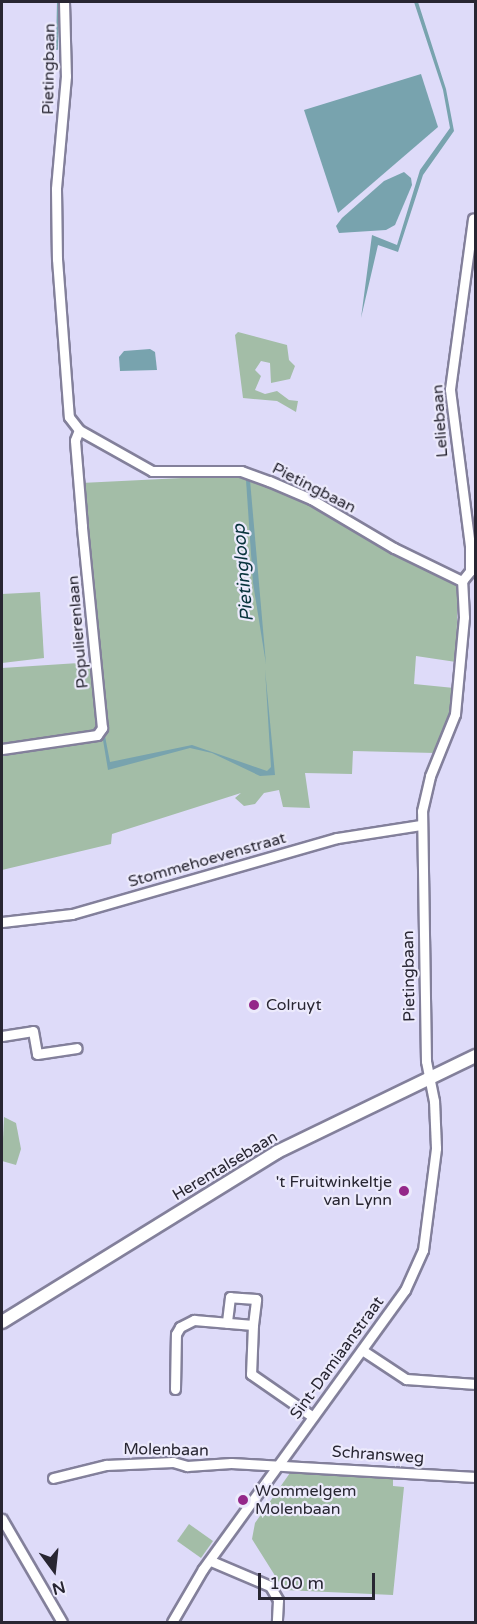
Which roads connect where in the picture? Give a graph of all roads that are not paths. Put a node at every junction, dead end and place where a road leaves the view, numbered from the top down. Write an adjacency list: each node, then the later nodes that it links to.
1 (64, 2): 3 (street, Pietingbaan)
2 (473, 219): 4 (street, Leliebaan)
3 (79, 430): 4 (street, Pietingbaan); 5 (street, Populierenlaan)
4 (462, 581): 6 (street, Pietingbaan)
5 (2, 749)
6 (421, 825): 7 (street, Stommehoevenstraat); 11 (street, Pietingbaan)
7 (2, 922)
8 (2, 1036): 9 (street)
9 (77, 1048)
10 (476, 1056): 11 (main road, Herentalsebaan)
11 (429, 1079): 12 (main road, Herentalsebaan); 15 (street, Sint-Damiaanstraat)
12 (2, 1322)
13 (228, 1323): 14 (street); 14 (street); 17 (street)
14 (253, 1325): 18 (street)
15 (362, 1350): 16 (street); 18 (street, Sint-Damiaanstraat)
16 (476, 1384)
17 (175, 1389)
18 (313, 1417): 19 (street, Sint-Damiaanstraat)
19 (279, 1464): 20 (street, Schransweg); 21 (street, Molenbaan); 23 (street, Sint-Damiaanstraat)
20 (476, 1477)
21 (53, 1478)
22 (2, 1519): 24 (street)
23 (211, 1561): 25 (street, Sint-Damiaanstraat); 26 (street)
24 (62, 1623)
25 (172, 1623)
26 (277, 1623)

